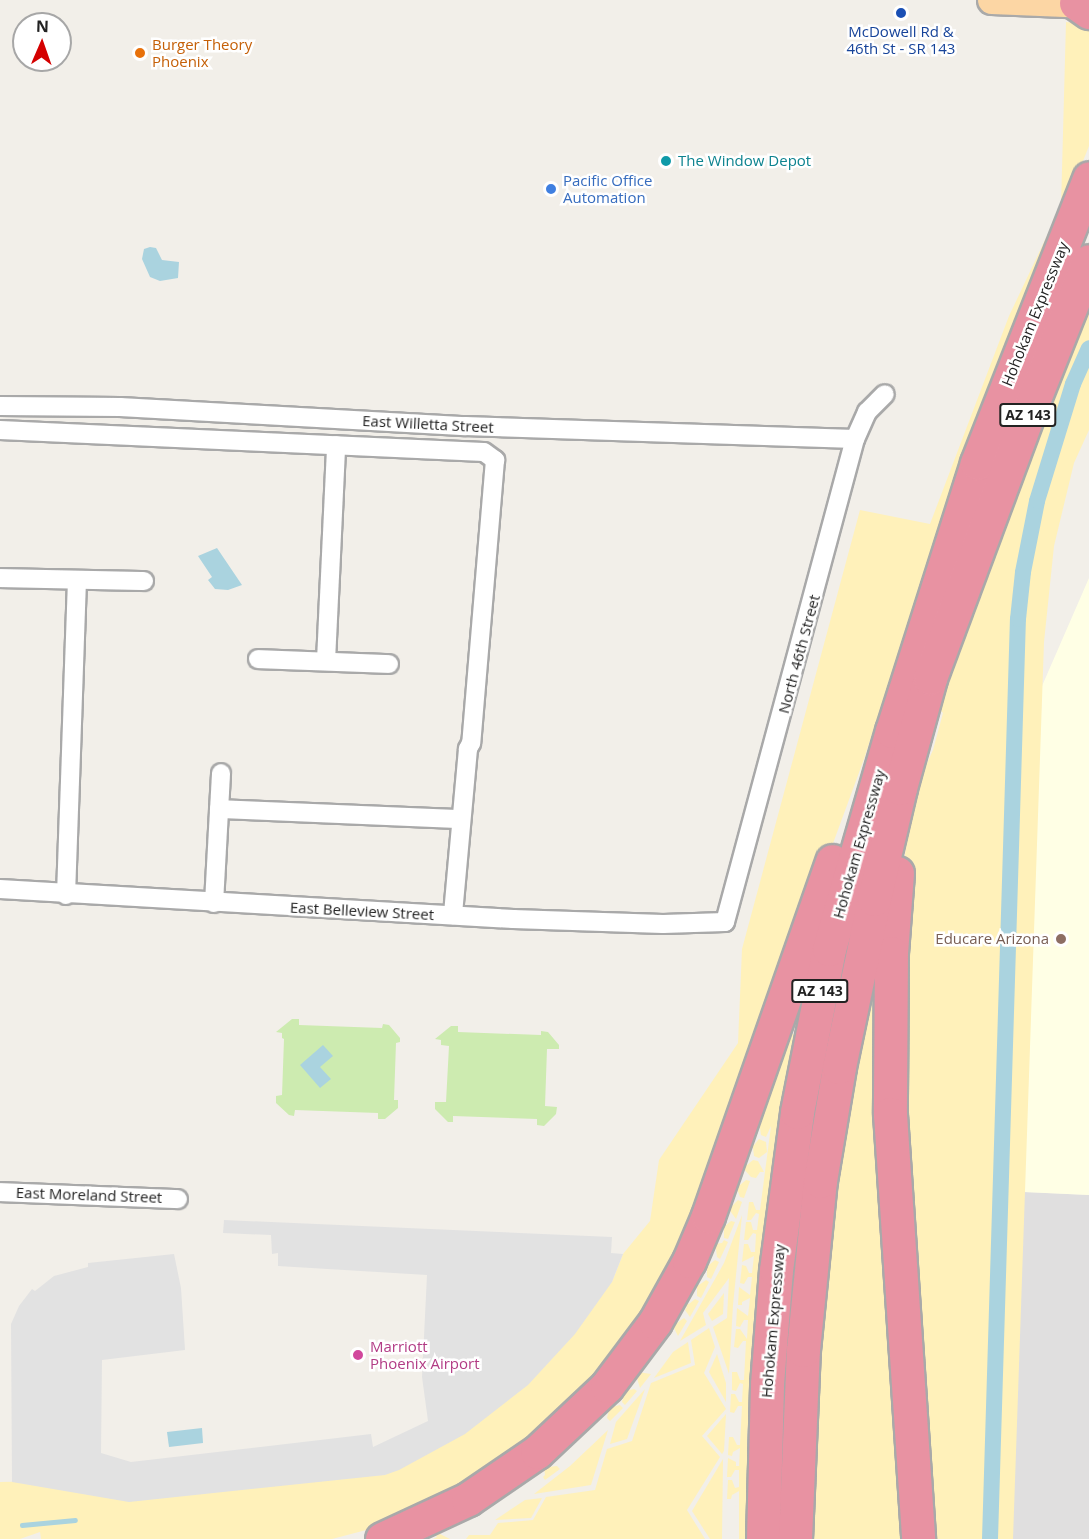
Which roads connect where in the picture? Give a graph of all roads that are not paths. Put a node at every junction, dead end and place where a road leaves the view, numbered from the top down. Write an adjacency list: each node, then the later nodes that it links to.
1 (992, 0): 2 (main road)
2 (1085, 6)
3 (1089, 178): 10 (highway, Hohokam Expressway / AZ 143)
4 (1089, 261): 11 (highway, Hohokam Expressway / AZ 143)
5 (885, 394): 8 (street, North 46th Street)
6 (0, 406): 8 (street, East Willetta Street)
7 (0, 430): 9 (street)
8 (855, 439): 25 (street, North 46th Street)
9 (336, 445): 16 (street); 20 (street)
10 (977, 463): 28 (highway); 29 (highway, Hohokam Expressway / AZ 143)
11 (970, 571): 30 (highway, Hohokam Expressway / AZ 143); 31 (highway)
12 (0, 578): 13 (street)
13 (77, 580): 14 (street); 22 (street)
14 (144, 581)
15 (258, 658): 16 (street)
16 (326, 661): 17 (street)
17 (390, 664)
18 (221, 773): 19 (street)
19 (219, 808): 20 (street); 23 (street)
20 (460, 819): 24 (street)
21 (0, 889): 22 (street, East Belleview Street)
22 (66, 895): 23 (street, East Belleview Street)
23 (214, 903): 24 (street, East Belleview Street)
24 (453, 915): 25 (street, East Belleview Street)
25 (725, 922)
26 (0, 1192): 27 (street, East Moreland Street)
27 (178, 1199)
28 (382, 1539)
29 (763, 1539)
30 (795, 1539)
31 (918, 1539)

